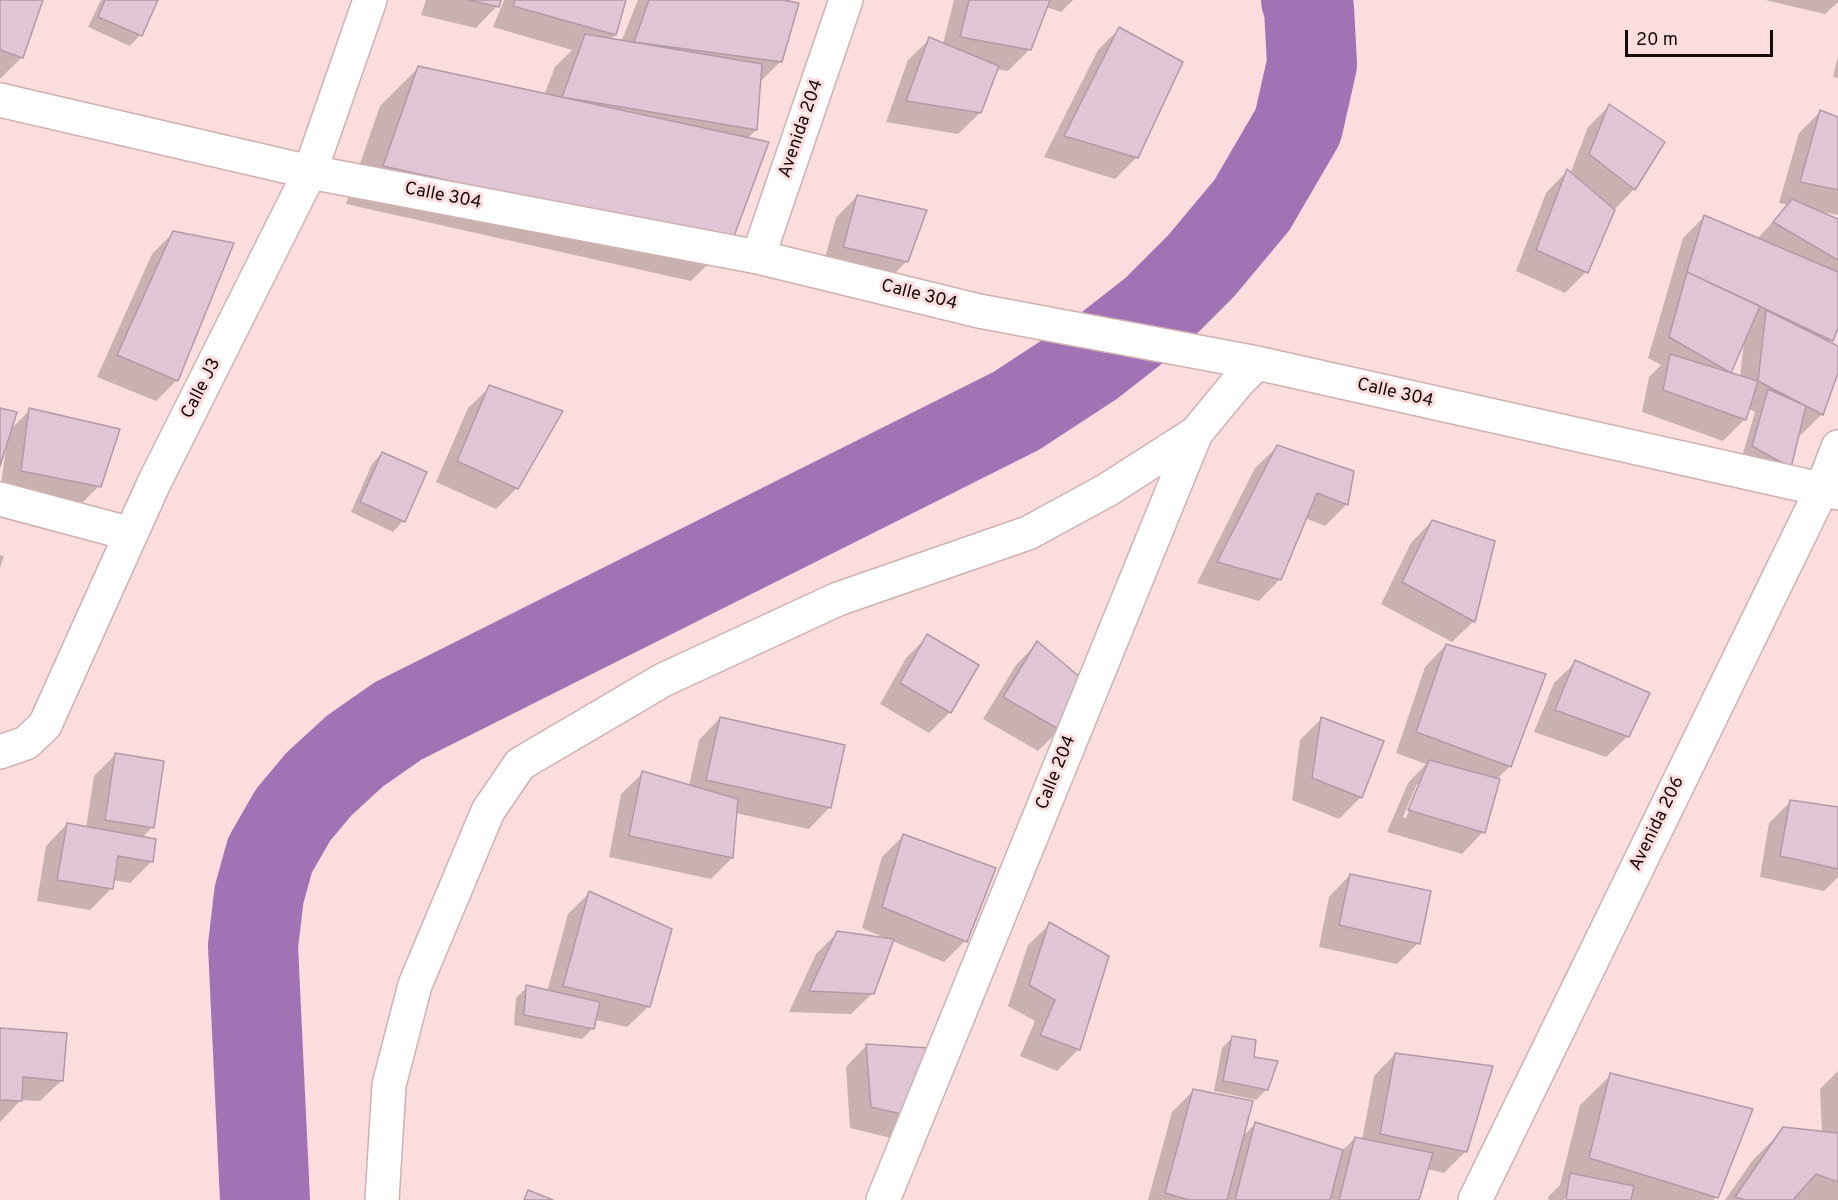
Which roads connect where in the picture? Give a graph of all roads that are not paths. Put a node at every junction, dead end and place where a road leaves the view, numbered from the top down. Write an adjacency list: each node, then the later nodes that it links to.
1 (370, 0): 4 (street, Calle J3)
2 (846, 0): 5 (street, Avenida 204)
3 (0, 100): 4 (street, Calle 304)
4 (310, 172): 5 (street, Calle 304); 11 (street, Calle J3)
5 (758, 257): 6 (street, Calle 304)
6 (1257, 363): 7 (street, Calle 204); 9 (street, Calle 304)
7 (1196, 433): 13 (street); 14 (street, Calle 204)
8 (1838, 447): 9 (street, Avenida 206)
9 (1830, 491): 15 (street, Avenida 206)
10 (0, 499): 11 (street)
11 (131, 534): 12 (street, Calle J3)
12 (0, 752)
13 (382, 1200)
14 (883, 1200)
15 (1475, 1200)

